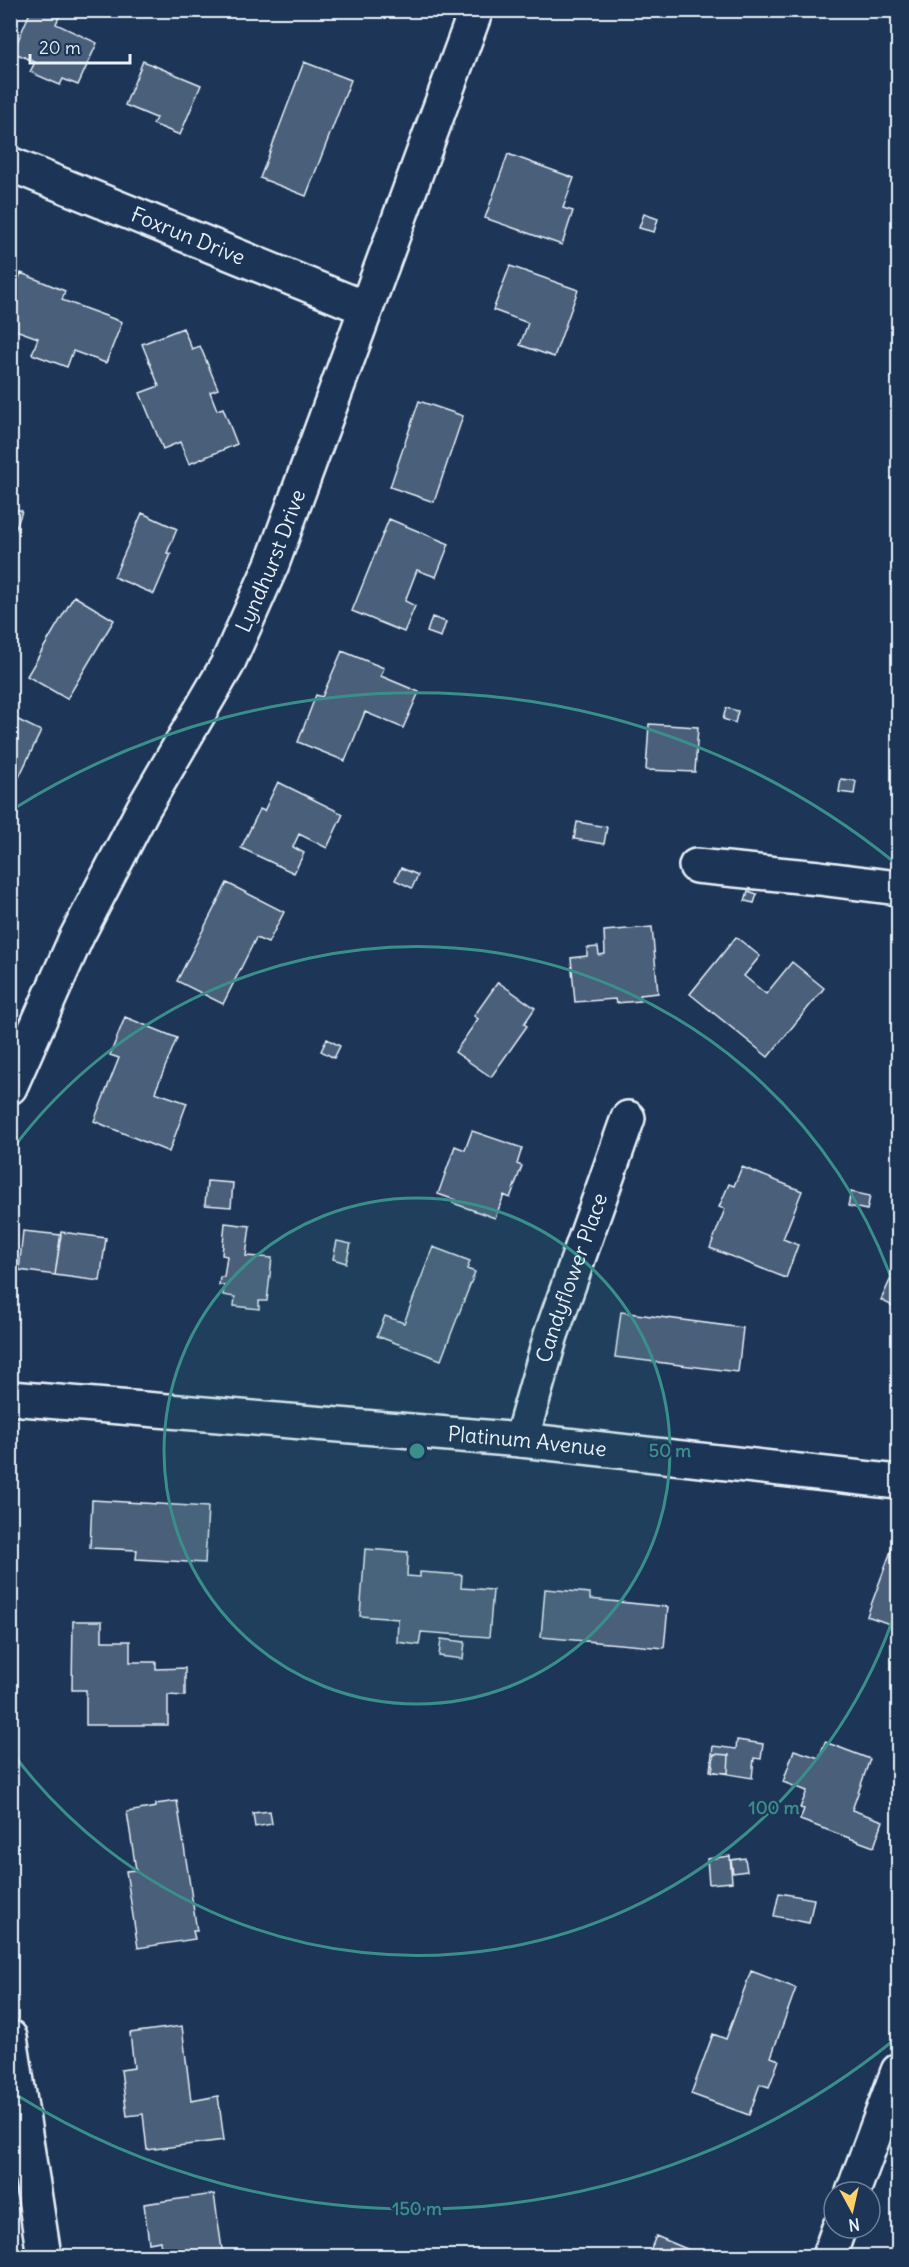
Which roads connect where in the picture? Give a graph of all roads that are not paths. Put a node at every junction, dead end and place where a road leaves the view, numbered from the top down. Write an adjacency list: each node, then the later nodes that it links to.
1 (477, 10): 3 (street, Lyndhurst Drive)
2 (10, 164): 3 (street, Foxrun Drive)
3 (366, 308): 6 (street, Lyndhurst Drive)
4 (696, 866): 5 (street)
5 (898, 888)
6 (10, 1087)
7 (628, 1118): 9 (street, Candyflower Place)
8 (10, 1398): 9 (street, Platinum Avenue)
9 (521, 1440): 10 (street, Platinum Avenue)
10 (898, 1482)
11 (10, 2037): 15 (street)
12 (898, 2071): 13 (street)
13 (857, 2180)
14 (835, 2240): 16 (street)
15 (44, 2256)
16 (829, 2256)

